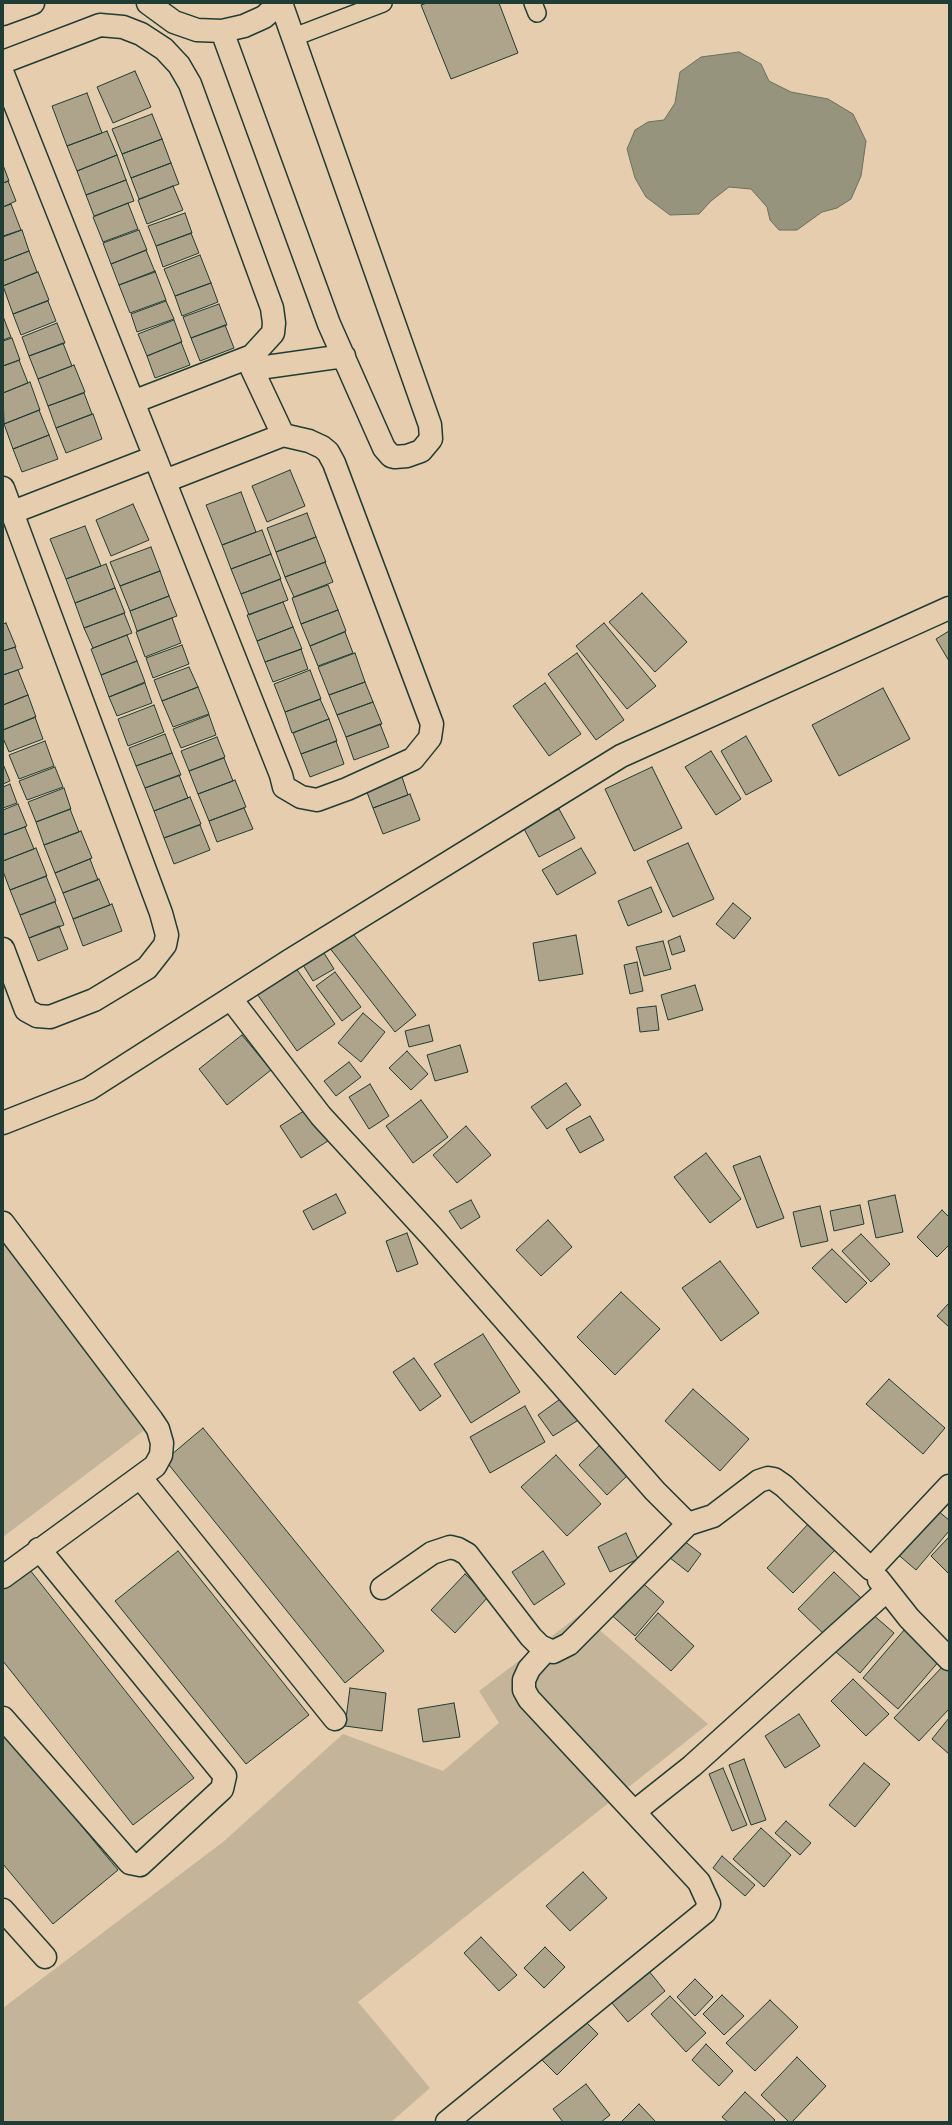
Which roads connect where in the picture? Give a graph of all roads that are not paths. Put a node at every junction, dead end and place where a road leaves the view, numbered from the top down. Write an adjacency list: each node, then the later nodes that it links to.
1 (33, 3): 5 (street)
2 (148, 3): 6 (street)
3 (281, 3): 6 (street); 7 (street)
4 (383, 3): 7 (lane)
5 (3, 14)
6 (222, 31): 10 (street)
7 (294, 38): 10 (street)
8 (3, 62): 11 (street)
9 (3, 74): 12 (street)
10 (344, 356): 11 (street)
11 (252, 363): 12 (street); 13 (street)
12 (133, 402): 14 (street)
13 (283, 435): 15 (street); 15 (street)
14 (155, 457): 15 (street); 17 (street)
15 (165, 481)
16 (3, 488): 17 (street)
17 (14, 512): 19 (street)
18 (949, 608): 20 (street)
19 (3, 949)
20 (231, 999): 21 (street); 25 (street)
21 (3, 1123)
22 (3, 1223): 23 (street)
23 (140, 1477): 26 (street); 34 (street)
24 (949, 1486): 27 (street)
25 (688, 1524): 27 (street); 31 (street)
26 (39, 1549): 28 (street); 33 (street)
27 (871, 1569): 30 (street)
28 (3, 1577)
29 (382, 1588): 31 (street)
30 (886, 1591): 32 (street); 35 (street)
31 (546, 1650): 35 (street)
32 (949, 1659)
33 (3, 1718)
34 (335, 1719)
35 (634, 1812): 38 (street)
36 (3, 1910): 37 (street)
37 (45, 1957)
38 (447, 2122)

